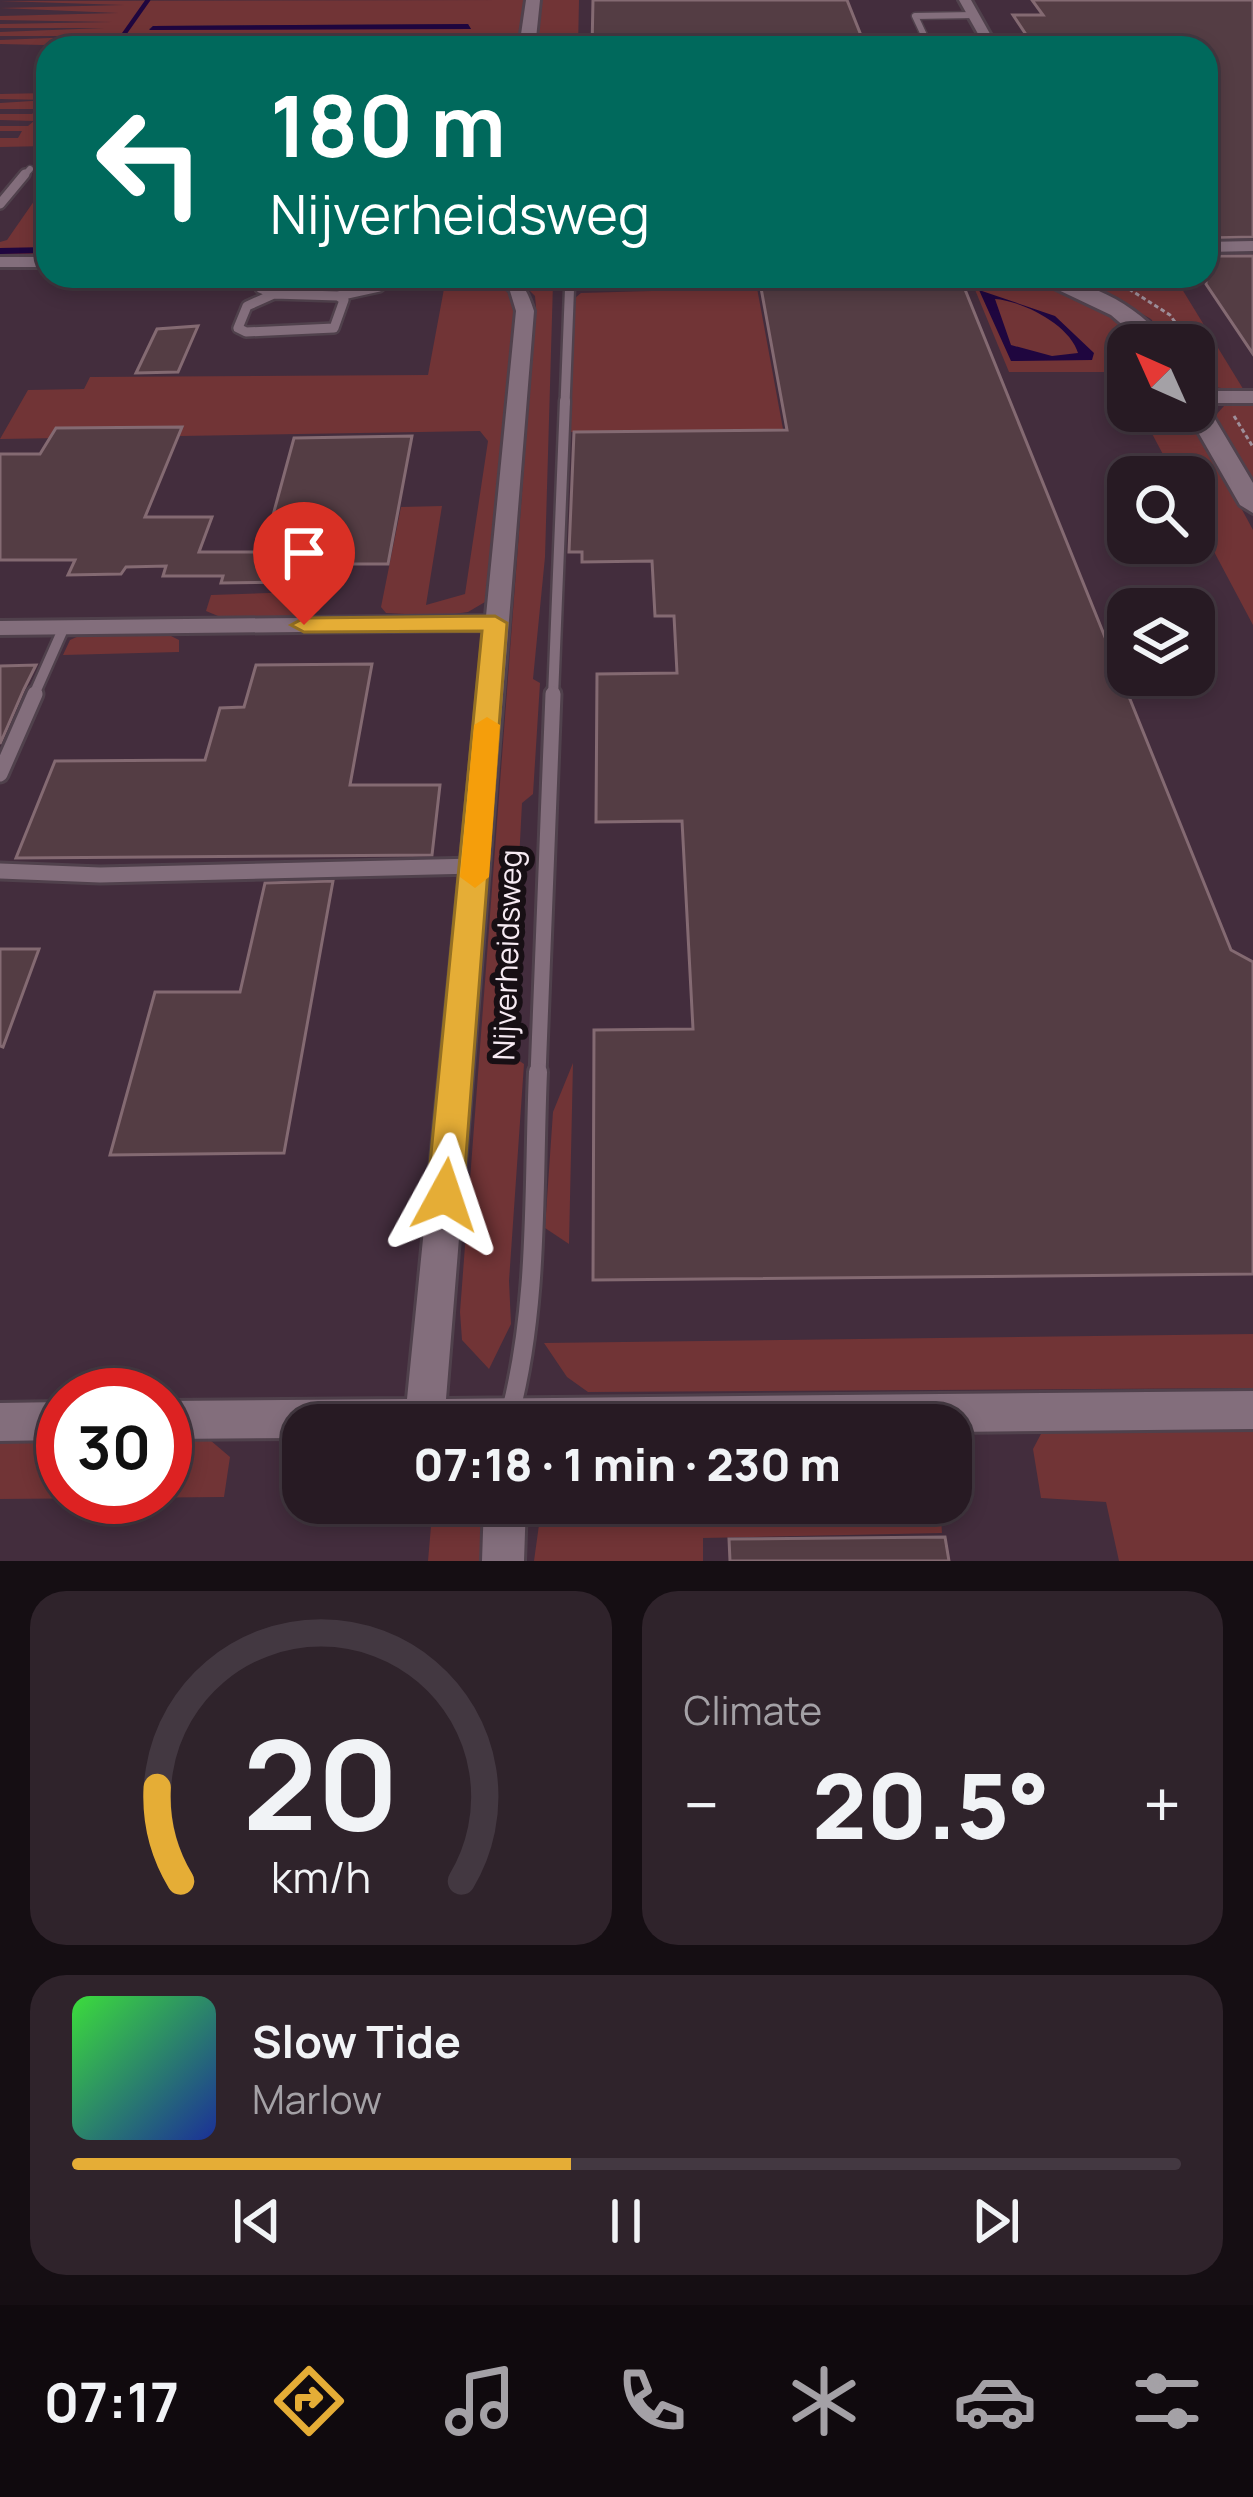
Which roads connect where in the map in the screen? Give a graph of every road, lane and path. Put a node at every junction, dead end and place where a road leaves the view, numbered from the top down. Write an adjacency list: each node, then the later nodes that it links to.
1 (533, 0): 4 (street)
2 (965, 0): 3 (street)
3 (974, 15): 5 (lane); 6 (street)
4 (528, 36)
5 (924, 36)
6 (985, 36)
7 (30, 169): 8 (lane)
8 (0, 204)
9 (1218, 247): 10 (street)
10 (1253, 247)
11 (0, 262): 12 (street)
12 (36, 262)
13 (260, 288): 18 (lane)
14 (374, 288): 19 (lane)
15 (517, 288): 25 (street, Nijverheidsweg)
16 (570, 288): 32 (lane, Nijverheidsweg)
17 (1076, 288): 20 (street)
18 (274, 294): 19 (lane); 19 (lane)
19 (338, 296)
20 (1138, 324)
21 (1253, 398): 22 (street)
22 (1215, 399)
23 (1212, 432): 24 (street)
24 (1253, 505)
25 (495, 623): 26 (street); 29 (street, Nijverheidsweg)
26 (64, 627): 27 (street); 28 (lane)
27 (0, 628)
28 (0, 774)
29 (476, 866): 30 (lane); 31 (street, Nijverheidsweg)
30 (0, 872)
31 (426, 1404)
32 (513, 1404)
33 (1253, 1410): 34 (street)
34 (972, 1415)
35 (282, 1419): 36 (street)
36 (192, 1420)
37 (36, 1421): 38 (street)
38 (0, 1422)
39 (504, 1524): 40 (street)
40 (503, 1561)

